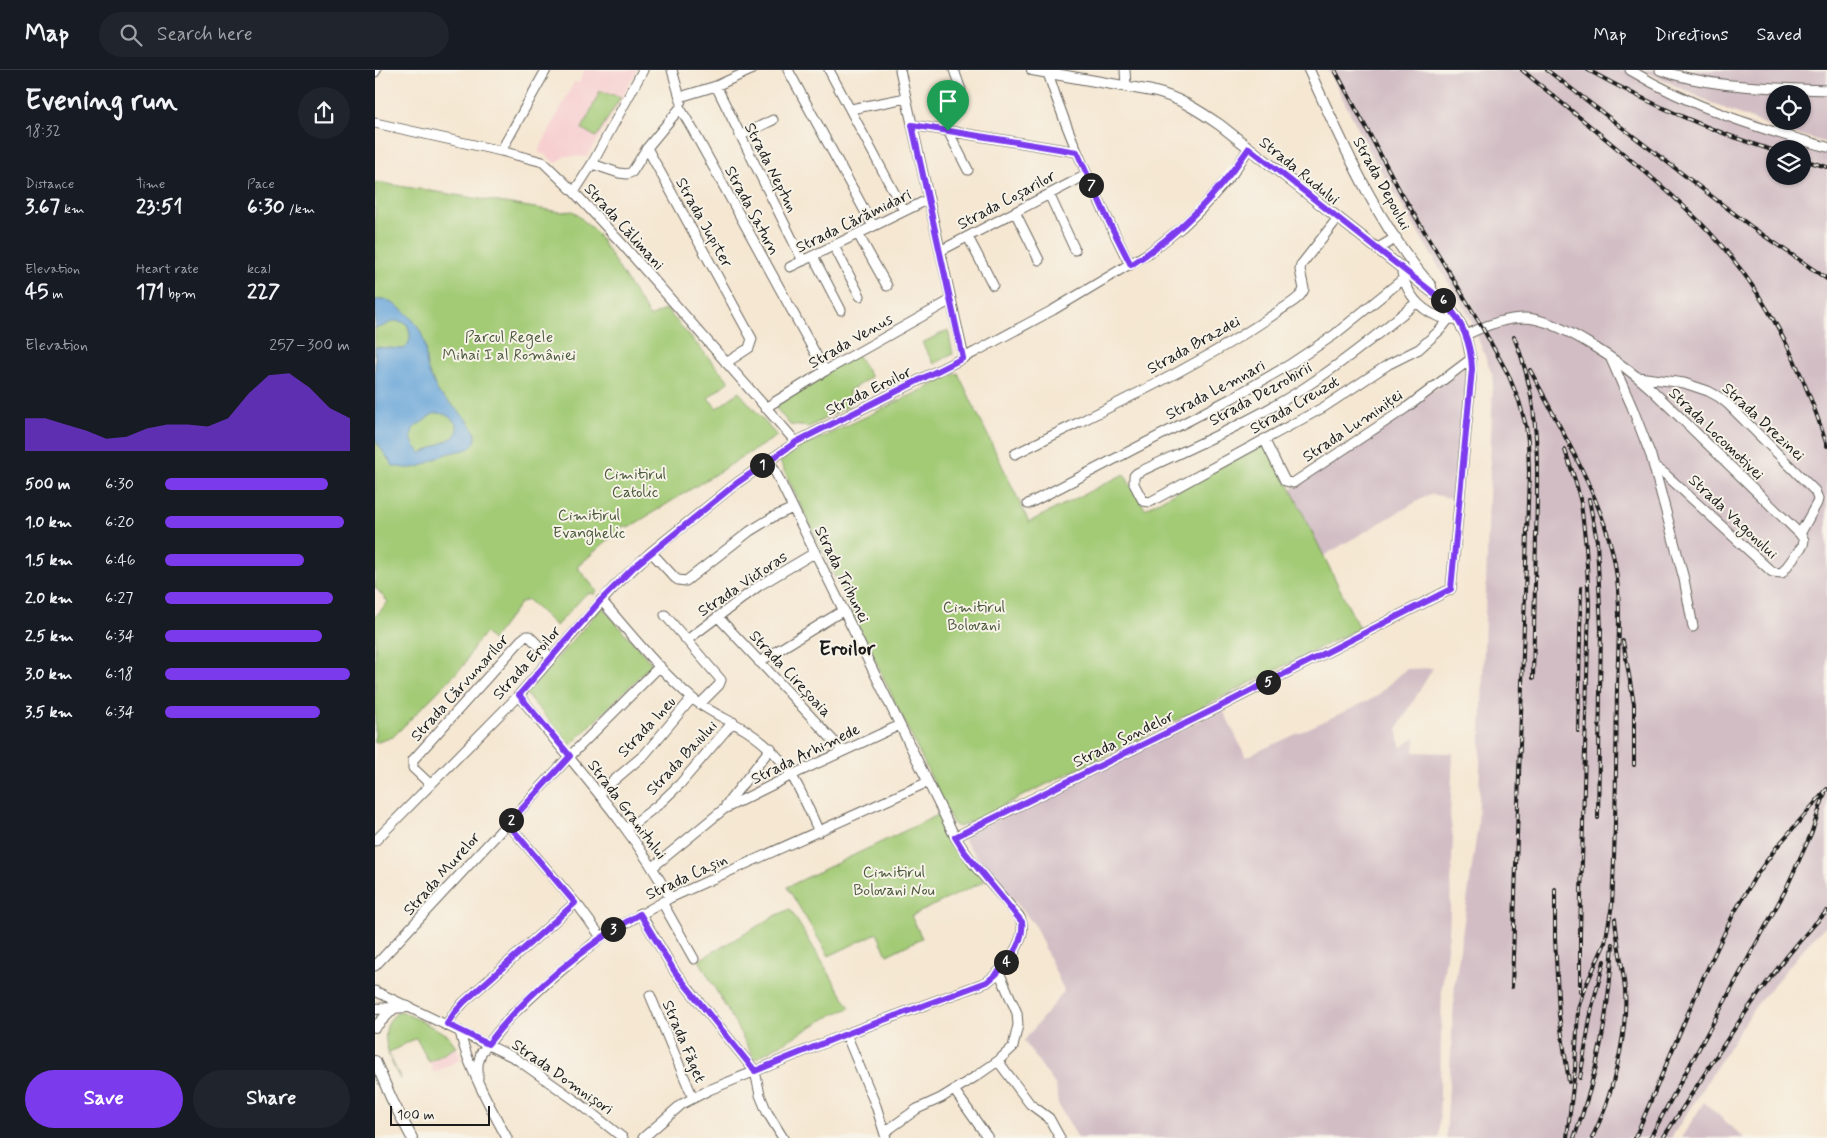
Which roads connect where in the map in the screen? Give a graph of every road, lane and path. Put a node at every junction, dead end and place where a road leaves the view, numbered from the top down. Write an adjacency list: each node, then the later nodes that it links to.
1 (546, 70): 30 (street)
2 (643, 70): 32 (street)
3 (672, 70): 18 (street)
4 (751, 70): 14 (street)
5 (788, 70): 41 (street)
6 (829, 70): 21 (street)
7 (899, 70): 19 (street)
8 (954, 70): 16 (street)
9 (1125, 70): 15 (street)
10 (1309, 70): 44 (main road, Strada Depoului)
11 (1630, 70): 27 (street)
12 (1659, 70): 17 (street)
13 (1040, 71): 15 (main road, Strada Rudului); 31 (street)
14 (716, 86): 18 (street); 26 (street, Strada Neptun)
15 (1126, 86): 29 (main road, Strada Rudului)
16 (961, 90)
17 (1827, 90)
18 (680, 97): 20 (street)
19 (906, 98): 21 (street); 24 (street)
20 (680, 108): 28 (street); 69 (street, Strada Saturn)
21 (851, 109): 38 (street)
22 (773, 120): 26 (street)
23 (375, 123): 30 (street, Strada Călimani)
24 (912, 125): 25 (street); 37 (street)
25 (948, 131): 31 (street); 33 (street)
26 (740, 136): 51 (street, Strada Neptun)
27 (1827, 147)
28 (647, 148): 32 (street); 68 (street, Strada Jupiter)
29 (1249, 148): 40 (main road, Strada Rudului); 52 (street, Strada Eroilor)
30 (501, 151): 35 (street, Strada Călimani)
31 (1077, 152): 34 (street)
32 (592, 164): 35 (street)
33 (969, 170)
34 (1086, 174): 36 (street, Strada Coșarilor); 52 (street)
35 (574, 192): 68 (street, Strada Călimani)
36 (1049, 194): 39 (street, Strada Coșarilor); 47 (street)
37 (929, 199): 38 (street, Strada Cărămidari); 48 (street)
38 (904, 211): 41 (street, Strada Cărămidari)
39 (1015, 212): 43 (street, Strada Coșarilor); 50 (street)
40 (1337, 219): 46 (main road, Strada Rudului); 74 (street, Strada Brazdei)
41 (873, 226): 42 (street, Strada Cărămidari)
42 (858, 234): 45 (street, Strada Cărămidari); 57 (street)
43 (968, 237): 48 (street, Strada Coșarilor); 56 (street)
44 (1396, 238): 46 (main road); 60 (main road, Strada Depoului)
45 (834, 246): 49 (street, Strada Cărămidari); 58 (street)
46 (1377, 249): 54 (main road, Strada Rudului)
47 (1075, 250)
48 (940, 251): 59 (street)
49 (813, 256): 51 (street, Strada Cărămidari); 62 (street)
50 (1039, 260)
51 (803, 261): 53 (street, Strada Cărămidari)
52 (1131, 265): 66 (street, Strada Eroilor)
53 (790, 267)
54 (1400, 268): 55 (street); 60 (main road, Strada Rudului)
55 (1403, 279): 61 (street); 78 (street, Strada Lemnari)
56 (993, 285)
57 (887, 286)
58 (860, 296)
59 (951, 300): 66 (street); 69 (street, Strada Venus)
60 (1445, 302): 63 (main road, Strada Rudului)
61 (1416, 303): 63 (street); 77 (street, Strada Dezrobirii)
62 (841, 310)
63 (1453, 319): 64 (main road, Strada Rudului); 72 (street, Strada Creuzot)
64 (1466, 335): 65 (street, Strada Locomotivei); 67 (street, Strada Rudului)
65 (1610, 357): 70 (street, Strada Locomotivei); 76 (street)
66 (963, 358): 73 (street, Strada Eroilor)
67 (1471, 359): 72 (street, Strada Luminiței); 83 (street, Strada Rudului)
68 (725, 363): 71 (street, Strada Călimani)
69 (825, 371): 71 (street, Strada Venus)
70 (1638, 377): 80 (street, Strada Locomotivei); 80 (street, Strada Drezinei)
71 (765, 408): 73 (street, Strada Călimani)
72 (1264, 439): 77 (street, Strada Creuzot)
73 (796, 442): 75 (street, Strada Eroilor)
74 (1015, 454)
75 (769, 459): 79 (street, Strada Tribunei); 81 (street, Strada Eroilor)
76 (1654, 466): 80 (street, Strada Vagonului); 88 (street)
77 (1146, 503)
78 (1028, 504)
79 (793, 508): 81 (street); 82 (street, Strada Tribunei)
80 (1801, 534)
81 (651, 552): 84 (street, Strada Eroilor)
82 (815, 552): 85 (street, Strada Tribunei); 87 (street, Strada Victoras)
83 (1451, 589): 108 (street, Strada Sondelor)
84 (601, 600): 90 (street, Strada Eroilor); 92 (street)
85 (844, 610): 91 (street); 96 (street, Strada Tribunei)
86 (665, 615): 89 (street)
87 (718, 617): 89 (street, Strada Victoras); 91 (street, Strada Cireșoaia)
88 (1693, 628)
89 (687, 640): 94 (street, Strada Ineu)
90 (551, 658): 93 (street, Strada Eroilor); 102 (street, Strada Cărvunarilor)
91 (759, 662): 98 (street, Strada Cireșoaia)
92 (660, 666): 94 (street); 99 (street, Strada Murelor)
93 (519, 695): 99 (street, Strada Granitului); 102 (street, Strada Eroilor)
94 (696, 701): 95 (street); 103 (street, Strada Ineu)
95 (733, 722): 97 (street); 106 (street, Strada Baiului)
96 (900, 725): 98 (street, Strada Arhimede); 101 (street, Strada Tribunei)
97 (771, 748): 100 (street); 104 (street, Strada Arhimede)
98 (843, 750): 100 (street, Strada Arhimede)
99 (570, 756): 103 (street, Strada Granitului); 105 (street, Strada Murelor)
100 (791, 775): 104 (street, Strada Arhimede); 107 (street)
101 (928, 782): 107 (street, Strada Cașin); 108 (street, Strada Tribunei)
102 (431, 785): 109 (street, Strada Eroilor)
103 (599, 793): 106 (street, Strada Granitului)
104 (724, 809): 110 (street, Strada Arhimede)
105 (508, 824): 112 (street); 116 (street, Strada Murelor)
106 (627, 829): 110 (street, Strada Granitului)
107 (819, 832): 111 (street, Strada Cașin)
108 (955, 837): 117 (street)
109 (375, 841)
110 (653, 867): 111 (street, Strada Granitului)
111 (666, 900): 113 (street, Strada Cașin); 115 (street, Strada Granitului)
112 (575, 903): 114 (street); 123 (street)
113 (640, 914): 114 (street, Strada Cașin); 130 (street)
114 (601, 937): 127 (street, Strada Cașin)
115 (694, 959)
116 (375, 966)
117 (999, 972): 126 (street); 129 (street)
118 (375, 991): 120 (street, Strada Domnișori)
119 (650, 995): 133 (street, Strada Făget)
120 (408, 1007): 121 (main road); 123 (street, Strada Domnișori)
121 (393, 1008): 122 (main road); 124 (main road)
122 (375, 1009)
123 (447, 1024): 125 (street, Strada Domnișori)
124 (375, 1027)
125 (460, 1031): 127 (street, Strada Domnișori); 131 (street)
126 (846, 1034): 130 (street); 134 (street)
127 (488, 1044): 131 (street, Strada Cașin); 137 (street, Strada Domnișori)
128 (375, 1061): 135 (main road)
129 (998, 1061): 132 (street); 141 (street)
130 (755, 1071): 133 (street); 139 (street)
131 (478, 1079): 136 (street)
132 (954, 1090): 134 (street); 140 (street)
133 (693, 1098): 138 (street)
134 (886, 1135)
135 (411, 1138)
136 (507, 1138)
137 (623, 1138)
138 (643, 1138)
139 (783, 1138)
140 (988, 1138)
141 (1060, 1138)

